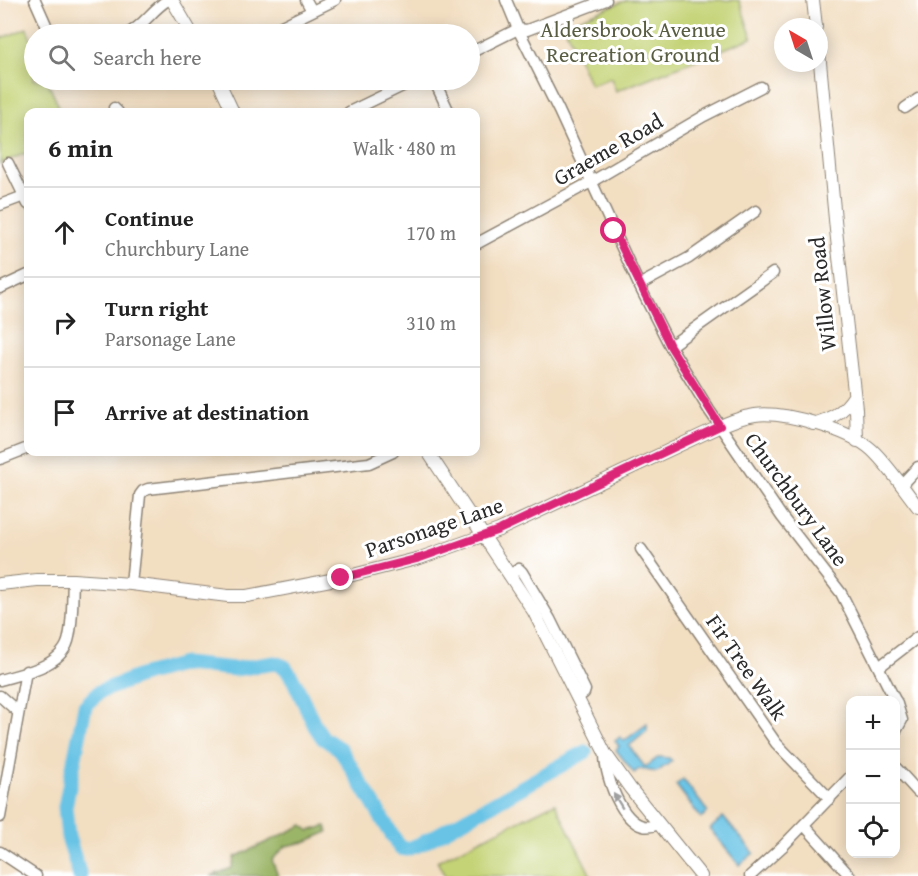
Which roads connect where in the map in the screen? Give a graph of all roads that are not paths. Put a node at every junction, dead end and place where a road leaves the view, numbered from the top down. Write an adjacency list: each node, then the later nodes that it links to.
1 (35, 0): 10 (street)
2 (170, 0): 11 (street); 12 (street)
3 (306, 0): 8 (street)
4 (335, 0): 8 (street)
5 (506, 0): 14 (street, Churchbury Lane)
6 (606, 0): 14 (street)
7 (813, 0): 9 (street)
8 (312, 11): 13 (street)
9 (815, 18)
10 (46, 24)
11 (143, 24)
12 (186, 24)
13 (285, 24)
14 (518, 29): 15 (street); 27 (street, Churchbury Lane)
15 (480, 48)
16 (821, 72): 38 (street, Willow Road)
17 (761, 87): 27 (street, Graeme Road)
18 (223, 90): 22 (street)
19 (394, 90): 23 (street)
20 (439, 90): 24 (street)
21 (918, 99): 25 (street)
22 (231, 108)
23 (357, 108)
24 (447, 108)
25 (905, 108)
26 (8, 163): 28 (street)
27 (591, 182): 32 (street, Graeme Road); 35 (street, Churchbury Lane)
28 (24, 196)
29 (24, 200): 30 (street)
30 (0, 205)
31 (756, 211): 35 (street)
32 (480, 242)
33 (773, 273): 37 (street)
34 (24, 276): 36 (street)
35 (639, 285): 37 (street, Churchbury Lane)
36 (0, 288)
37 (670, 346): 40 (street, Churchbury Lane)
38 (854, 396): 39 (street); 41 (street, Willow Road)
39 (813, 424): 40 (street, Parsonage Lane); 41 (street, Parsonage Lane)
40 (720, 426): 49 (street, Parsonage Lane); 55 (street, Churchbury Lane)
41 (857, 441): 47 (street)
42 (24, 450): 45 (street)
43 (384, 456): 52 (street)
44 (431, 456): 49 (street)
45 (0, 459)
46 (918, 467): 47 (street)
47 (901, 485): 48 (street)
48 (918, 507)
49 (483, 536): 52 (street, Parsonage Lane); 61 (street)
50 (641, 549): 65 (street, Fir Tree Walk)
51 (73, 580): 52 (street, Parsonage Lane); 53 (street, Parsonage Lane); 56 (street)
52 (131, 584)
53 (0, 585)
54 (918, 637): 55 (street)
55 (879, 667): 59 (street, Churchbury Lane)
56 (27, 672): 57 (street); 60 (street)
57 (0, 680)
58 (0, 696): 60 (street)
59 (893, 696)
60 (18, 712): 66 (street)
61 (605, 753): 67 (street); 67 (street, one-way to 61)
62 (900, 772): 64 (street)
63 (846, 781): 65 (street)
64 (918, 792)
65 (830, 799): 68 (street)
66 (0, 816)
67 (658, 824): 71 (street)
68 (804, 825): 72 (street); 73 (street)
69 (0, 852): 70 (street)
70 (36, 876)
71 (701, 876)
72 (750, 876)
73 (850, 876)

